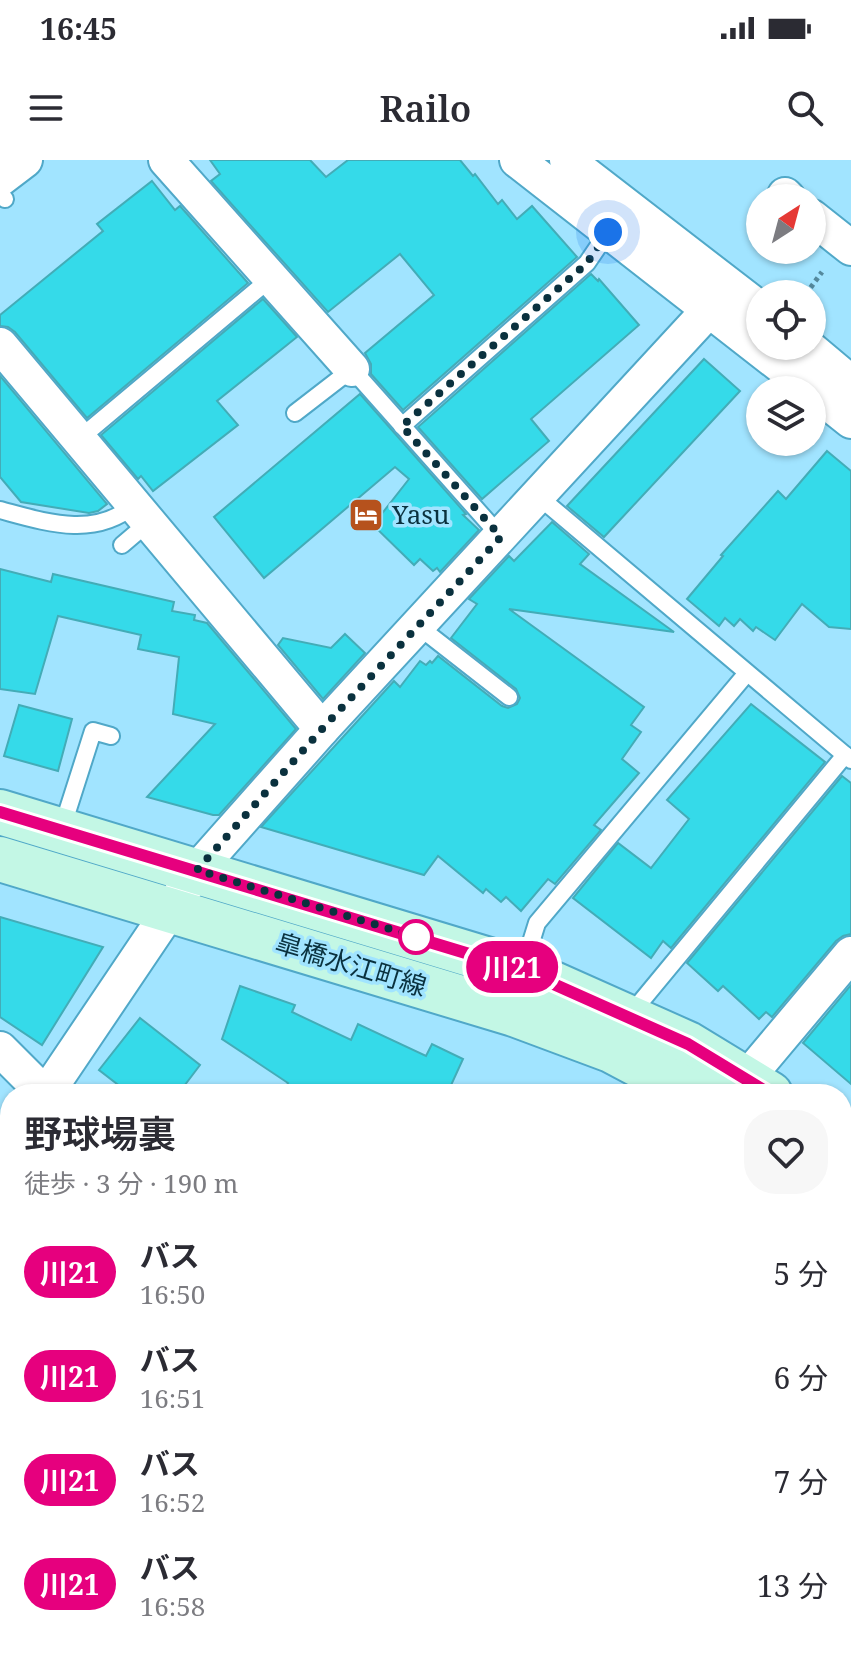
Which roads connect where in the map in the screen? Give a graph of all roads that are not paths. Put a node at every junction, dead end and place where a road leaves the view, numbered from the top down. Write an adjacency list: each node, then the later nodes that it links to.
1 (25, 160): 5 (street)
2 (166, 160): 9 (street)
3 (517, 160): 7 (street)
4 (567, 160): 10 (street)
5 (2, 191)
6 (826, 228): 8 (street)
7 (608, 232): 11 (street); 20 (lane)
8 (851, 248)
9 (271, 278): 14 (street); 21 (lane)
10 (746, 298)
11 (708, 311): 15 (street); 22 (street)
12 (2, 351): 21 (street)
13 (824, 360): 16 (street)
14 (352, 369): 18 (lane); 20 (lane)
15 (794, 376)
16 (851, 383)
17 (826, 401): 19 (street)
18 (295, 413)
19 (851, 421)
20 (402, 426): 25 (lane)
21 (79, 439): 24 (street)
22 (538, 496): 25 (street); 28 (lane)
23 (0, 510): 24 (lane)
24 (141, 513): 26 (lane); 30 (street)
25 (501, 537): 27 (street)
26 (122, 545)
27 (408, 626): 29 (lane); 30 (street)
28 (747, 673): 32 (lane); 39 (lane)
29 (509, 697)
30 (322, 729): 36 (street)
31 (111, 736): 34 (lane)
32 (848, 758): 40 (lane)
33 (0, 812): 34 (street, 皐橋水江町線)
34 (62, 830): 36 (street, 皐橋水江町線)
35 (0, 859): 37 (street, 皐橋水江町線)
36 (197, 870): 37 (street); 39 (street, 皐橋水江町線)
37 (168, 910): 43 (street); 44 (street, 皐橋水江町線)
38 (851, 954): 46 (street)
39 (522, 970): 40 (street, 皐橋水江町線)
40 (629, 1016): 45 (street, 皐橋水江町線)
41 (0, 1049): 42 (street)
42 (35, 1084)
43 (52, 1084)
44 (675, 1084)
45 (755, 1084)
46 (759, 1084)

